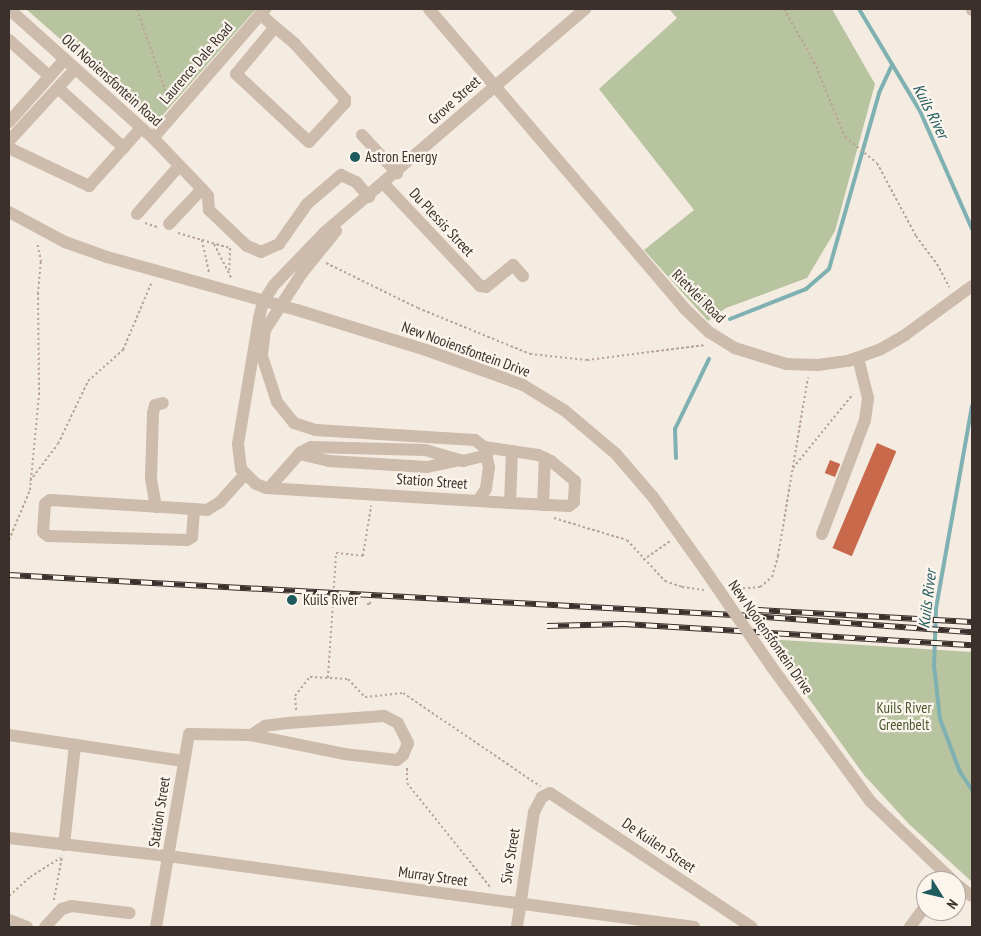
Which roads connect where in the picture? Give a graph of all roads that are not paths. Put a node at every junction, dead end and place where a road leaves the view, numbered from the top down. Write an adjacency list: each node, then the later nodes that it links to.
1 (429, 9): 10 (street, Rietvlei Road)
2 (585, 9): 10 (street, Grove Street)
3 (262, 11): 5 (street); 15 (street, Laurence Dale Road)
4 (11, 14): 7 (street, Old Nooiensfontein Road)
5 (275, 27): 5 (street)
6 (9, 40): 9 (street)
7 (65, 59): 8 (street, Old Nooiensfontein Road); 9 (street)
8 (76, 69): 11 (street); 13 (street, Old Nooiensfontein Road)
9 (49, 76): 12 (street)
10 (495, 86): 20 (street, Grove Street); 32 (street, Rietvlei Road)
11 (58, 88): 16 (street); 18 (street)
12 (9, 122)
13 (141, 128): 15 (street, Old Nooiensfontein Road); 18 (street)
14 (362, 135): 20 (street)
15 (153, 138): 19 (street, Old Nooiensfontein Road)
16 (9, 141)
17 (9, 148): 18 (street)
18 (124, 148)
19 (179, 166): 22 (street, Old Nooiensfontein Road); 26 (street)
20 (397, 173): 21 (street, Grove Street)
21 (384, 184): 23 (street, Grove Street); 28 (street, Du Plessis Street)
22 (202, 189): 23 (street); 27 (street)
23 (369, 196): 25 (street, Grove Street)
24 (9, 212): 30 (street, New Nooiensfontein Drive)
25 (346, 217): 30 (street, Grove Street); 31 (street, Grove Street)
26 (139, 218)
27 (168, 228)
28 (523, 276)
29 (972, 286): 32 (street, Rietvlei Road)
30 (263, 302): 31 (street, New Nooiensfontein Drive); 39 (street)
31 (279, 306): 34 (street); 55 (street, New Nooiensfontein Drive, bridge)
32 (858, 358): 46 (street)
33 (163, 402): 44 (street)
34 (486, 451): 35 (street); 38 (street); 41 (street, Station Street)
35 (512, 451): 37 (street); 42 (street)
36 (299, 454): 38 (street); 38 (street); 40 (street)
37 (545, 458): 43 (street); 43 (street)
38 (458, 460)
39 (245, 474): 40 (street, Station Street); 45 (street)
40 (269, 488): 41 (street, Station Street)
41 (479, 499): 42 (street)
42 (510, 503): 43 (street)
43 (543, 504)
44 (156, 507): 45 (street); 45 (street)
45 (194, 509)
46 (822, 534)
47 (9, 735): 49 (street)
48 (251, 735): 48 (street, Station Street); 50 (street, Station Street)
49 (75, 745): 50 (street); 53 (street)
50 (183, 761): 54 (street, Station Street)
51 (546, 793): 56 (street, Sive Street); 64 (street, De Kuilen Street)
52 (9, 838): 53 (street, Murray Street)
53 (64, 845): 54 (street, Murray Street)
54 (168, 856): 56 (street, Murray Street); 61 (street, Station Street)
55 (940, 871)
56 (520, 904): 62 (street, Sive Street); 63 (street, Murray Street)
57 (130, 913): 59 (street)
58 (9, 920): 60 (street)
59 (48, 924)
60 (27, 927)
61 (156, 927)
62 (517, 927)
63 (694, 927)
64 (749, 927)

